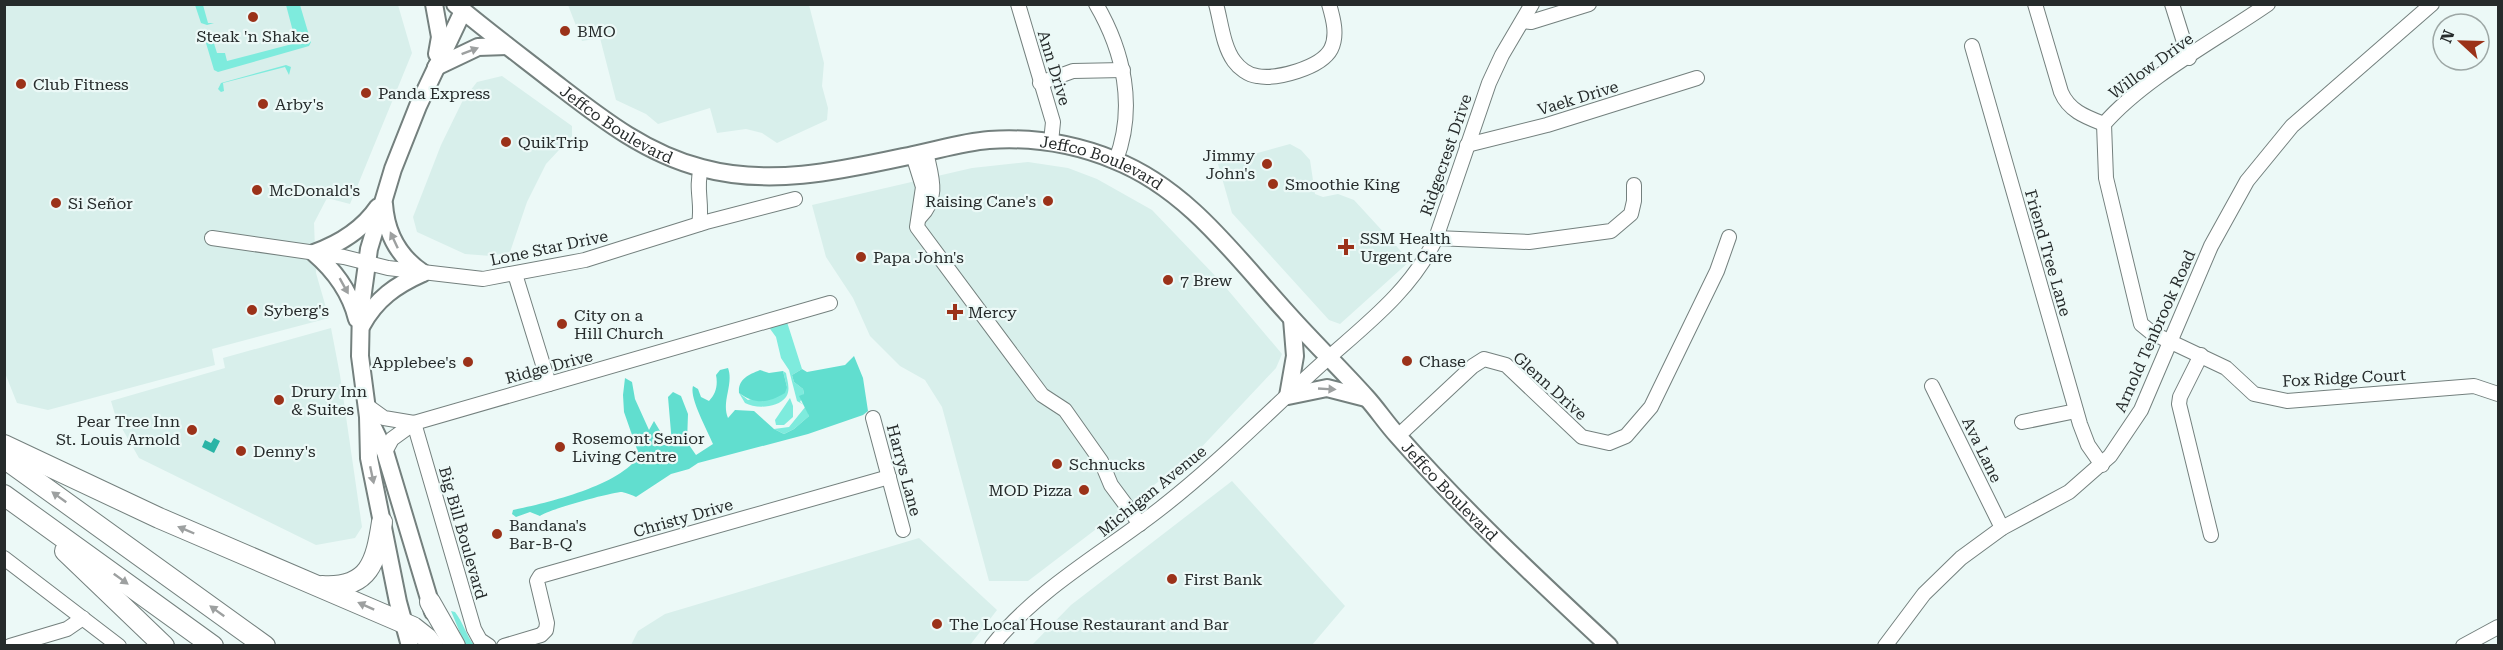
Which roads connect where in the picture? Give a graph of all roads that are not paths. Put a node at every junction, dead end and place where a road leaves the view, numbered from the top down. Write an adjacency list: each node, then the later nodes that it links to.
1 (434, 4): 17 (main road)
2 (1018, 4): 20 (street, Ann Drive)
3 (1096, 4): 18 (street)
4 (1216, 4): 5 (street)
5 (1329, 4)
6 (1532, 4): 13 (street, Ridgecrest Drive)
7 (1589, 4): 13 (street)
8 (2035, 4): 21 (street)
9 (2172, 4): 16 (street)
10 (2268, 4): 16 (street, Willow Drive)
11 (2432, 4): 41 (street, Arnold Tenbrook Road)
12 (465, 6): 14 (main road, Jeffco Boulevard); 17 (main road)
13 (1523, 21): 23 (street, Ridgecrest Drive)
14 (507, 46): 17 (main road, one-way to 14); 26 (main road, Jeffco Boulevard)
15 (1972, 46): 50 (street, Friend Tree Lane)
16 (2189, 58): 21 (street, Willow Drive)
17 (436, 67): 28 (main road)
18 (1123, 70): 20 (street); 25 (street)
19 (1697, 78): 23 (street, Vaek Drive)
20 (1040, 83): 22 (street, Ann Drive)
21 (2104, 124): 41 (street, Willow Drive)
22 (1051, 142): 24 (main road, Jeffco Boulevard); 25 (main road, Jeffco Boulevard)
23 (1467, 145): 33 (street, Ridgecrest Drive)
24 (920, 154): 26 (main road, Jeffco Boulevard); 62 (street)
25 (1116, 160): 39 (main road, Jeffco Boulevard)
26 (701, 168): 30 (street)
27 (1634, 185): 33 (street)
28 (384, 197): 34 (main road); 35 (main road); 36 (main road, one-way to 28)
29 (795, 199): 30 (street, Lone Star Drive)
30 (699, 224): 37 (street, Lone Star Drive)
31 (1729, 237): 54 (street, Glenn Drive)
32 (212, 238): 34 (street, Lone Star Drive)
33 (1436, 238): 43 (street, Ridgecrest Drive)
34 (314, 253): 35 (street, Lone Star Drive); 40 (main road, one-way to 40)
35 (366, 262): 36 (street, Lone Star Drive); 40 (main road)
36 (423, 273): 37 (street, Lone Star Drive); 40 (main road)
37 (515, 274): 44 (street)
38 (830, 303): 44 (street, Ridge Drive)
39 (1292, 319): 43 (main road, Jeffco Boulevard); 47 (main road)
40 (360, 328): 49 (main road)
41 (2170, 342): 42 (street, Fox Ridge Court); 58 (street, Arnold Tenbrook Road)
42 (2201, 355): 46 (street, Fox Ridge Court); 65 (street)
43 (1329, 357): 47 (street, Michigan Avenue); 48 (main road, Jeffco Boulevard)
44 (549, 384): 53 (street, Ridge Drive)
45 (1932, 386): 63 (street, Ava Lane)
46 (2499, 394)
47 (1288, 396): 48 (main road, one-way to 48); 62 (street, Michigan Avenue)
48 (1366, 398): 54 (main road, Jeffco Boulevard)
49 (367, 411): 53 (street, Ridge Drive); 56 (main road); 61 (main road, one-way to 61)
50 (2076, 411): 52 (street); 58 (street, Friend Tree Lane)
51 (873, 418): 59 (street, Harrys Lane)
52 (2022, 422)
53 (414, 423): 56 (street, Ridge Drive); 81 (street, Big Bill Boulevard)
54 (1398, 436): 84 (main road, Jeffco Boulevard)
55 (4, 445): 67 (highway, one-way to 55)
56 (386, 452): 68 (main road)
57 (4, 458): 76 (highway, one-way to 57)
58 (2102, 465): 63 (street, Arnold Tenbrook Road)
59 (889, 477): 64 (street, Harrys Lane); 82 (street, Christy Drive)
60 (5, 496): 74 (highway); 75 (highway, one-way to 75)
61 (382, 522): 67 (highway); 70 (main road)
62 (1140, 524): 83 (street, Michigan Avenue)
63 (2002, 528): 85 (street, Arnold Tenbrook Road)
64 (903, 530)
65 (2211, 535)
66 (4, 558): 69 (street)
67 (319, 585): 70 (highway, one-way to 67)
68 (430, 602): 79 (main road); 80 (highway)
69 (83, 618): 72 (street); 73 (street)
70 (404, 623): 77 (main road); 78 (highway)
71 (2499, 627): 86 (street)
72 (10, 645)
73 (119, 645)
74 (165, 645)
75 (213, 645)
76 (265, 645)
77 (410, 645)
78 (433, 645)
79 (444, 645)
80 (455, 645)
81 (489, 645)
82 (504, 645)
83 (992, 645)
84 (1609, 645)
85 (1885, 645)
86 (2463, 645)

